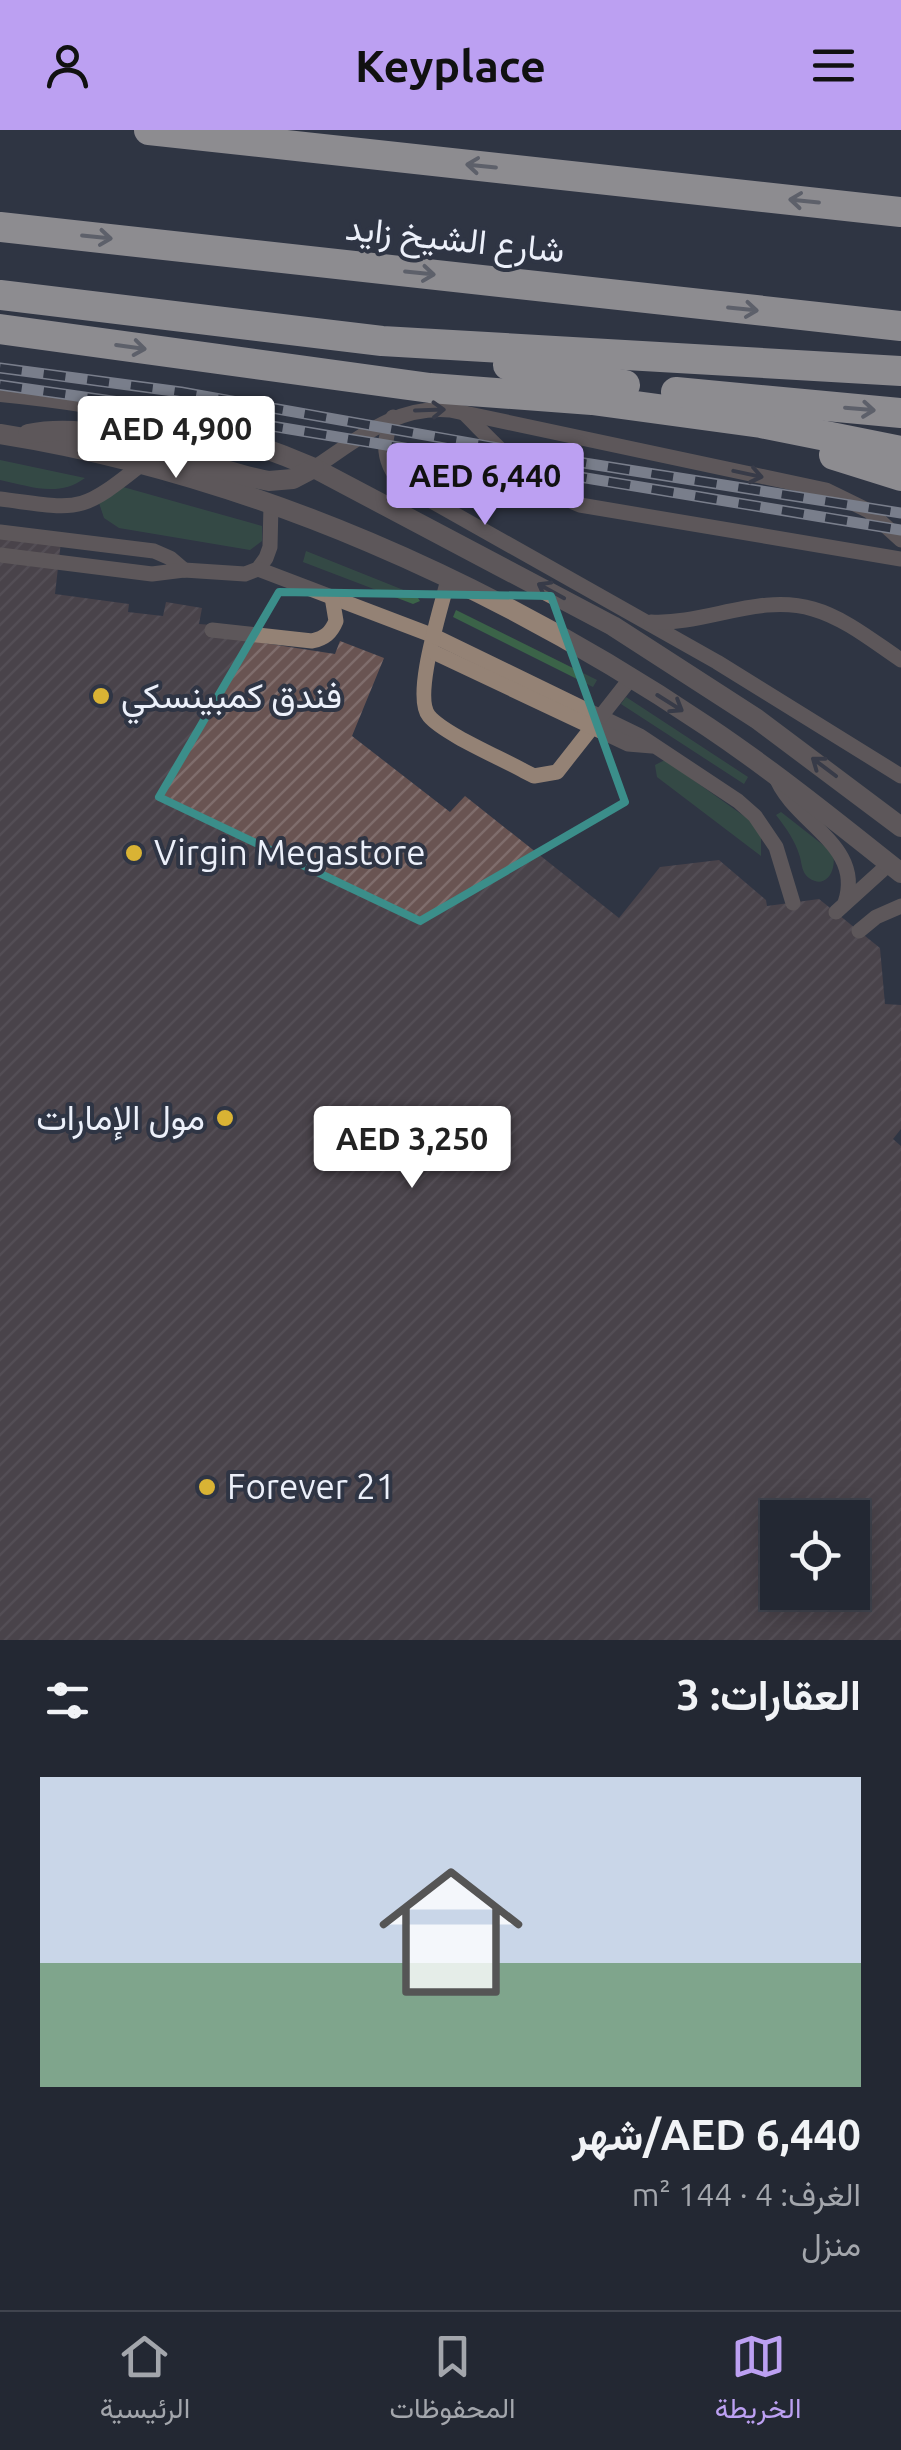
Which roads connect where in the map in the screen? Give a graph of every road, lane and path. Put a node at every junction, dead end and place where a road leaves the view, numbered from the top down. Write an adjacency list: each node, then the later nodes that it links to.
1 (150, 130): 2 (highway, one-way to 1)
2 (901, 212)
3 (0, 227): 5 (highway, شارع الشيخ زايد, one-way to 5)
4 (0, 296): 7 (highway)
5 (901, 326)
6 (0, 329): 10 (highway, one-way to 10)
7 (382, 340): 8 (highway); 12 (highway, one-way to 12)
8 (901, 371)
9 (0, 392): 17 (street)
10 (592, 400): 15 (highway); 18 (highway)
11 (464, 413): 13 (lane, one-way to 11); 22 (lane, one-way to 22); 24 (lane)
12 (901, 413)
13 (392, 418): 17 (lane); 29 (lane)
14 (8, 435): 16 (street); 17 (street)
15 (901, 451)
16 (142, 464): 19 (lane); 20 (street)
17 (314, 468): 37 (street, one-way to 17)
18 (901, 476)
19 (0, 499)
20 (271, 505): 26 (lane); 27 (street)
21 (0, 532): 25 (lane)
22 (901, 540)
23 (0, 555): 25 (lane)
24 (901, 559)
25 (184, 570): 26 (lane)
26 (258, 570): 28 (lane)
27 (448, 579): 31 (lane); 33 (street)
28 (332, 597): 30 (lane); 31 (lane)
29 (642, 621): 32 (lane); 36 (lane)
30 (212, 630)
31 (433, 643): 34 (lane); 34 (lane)
32 (901, 660)
33 (631, 678): 34 (lane); 35 (street, one-way to 35)
34 (598, 722): 39 (lane)
35 (775, 774): 38 (street); 38 (lane)
36 (901, 776)
37 (901, 827)
38 (897, 864)
39 (793, 902)
40 (901, 906): 41 (lane)
41 (859, 931)

